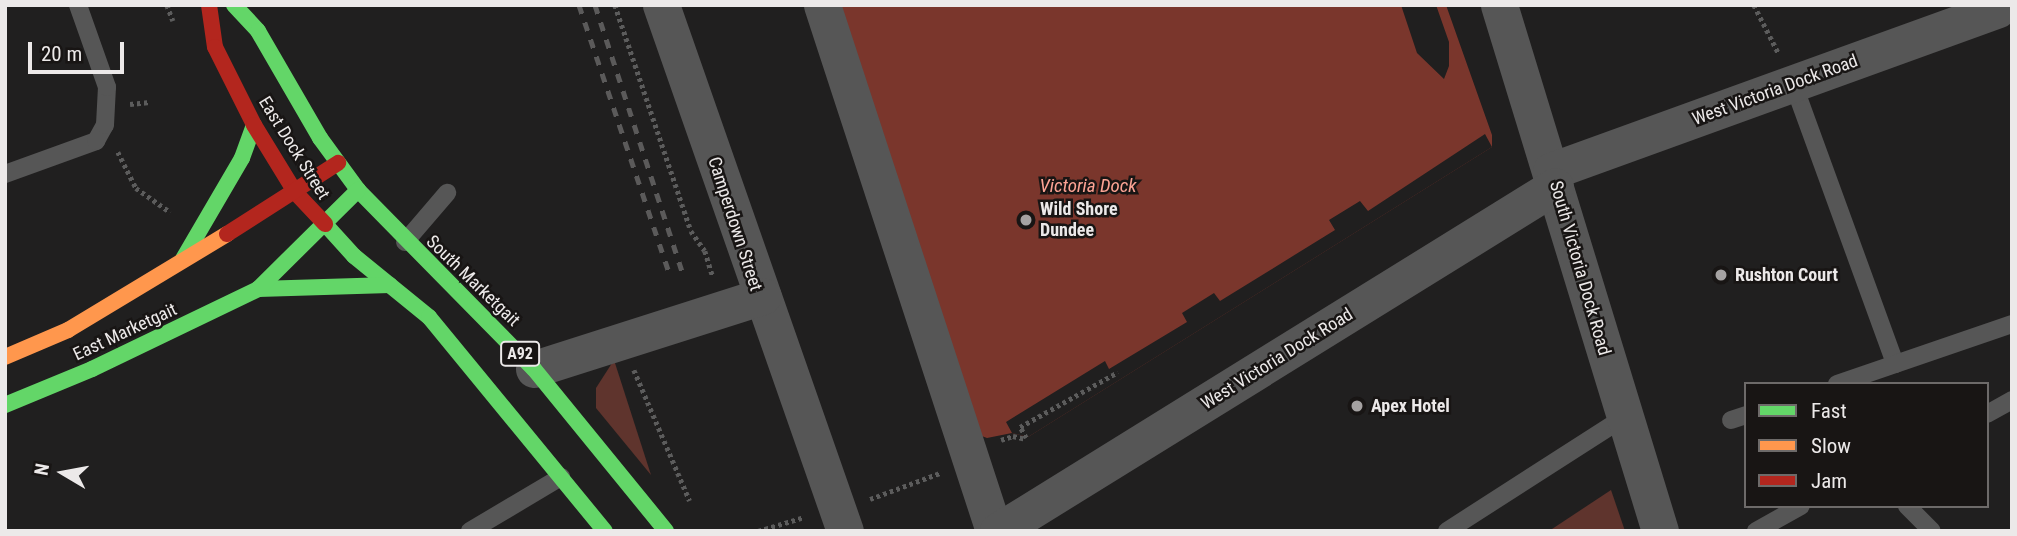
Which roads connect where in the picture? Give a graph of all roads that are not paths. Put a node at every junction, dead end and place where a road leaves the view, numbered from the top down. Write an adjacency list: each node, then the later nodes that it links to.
1 (78, 5): 11 (lane)
2 (209, 5): 9 (main road, East Dock Street / A92)
3 (233, 5): 10 (main road, East Dock Street / A92)
4 (662, 5): 21 (street, Camperdown Street)
5 (822, 5): 38 (street)
6 (1499, 5): 12 (street, South Victoria Dock Road)
7 (1998, 9): 8 (street, West Victoria Dock Road)
8 (1793, 83): 12 (street, West Victoria Dock Road); 24 (lane)
9 (254, 125): 14 (main road, East Dock Street / A92); 18 (main road, East Marketgait)
10 (338, 163): 13 (main road, East Dock Street / A92); 14 (main road, East Marketgait)
11 (5, 174)
12 (1553, 178): 30 (street, South Victoria Dock Road); 38 (street, West Victoria Dock Road)
13 (358, 190): 16 (main road, East Marketgait); 17 (main road, South Marketgait / A92)
14 (295, 192): 16 (main road, East Dock Street / A92); 18 (main road, East Marketgait)
15 (447, 193): 17 (lane)
16 (322, 225): 19 (main road, East Dock Street / A92); 20 (main road, East Marketgait)
17 (405, 242): 25 (main road, South Marketgait / A92)
18 (178, 266): 23 (main road, East Marketgait)
19 (390, 285): 20 (main road, East Marketgait); 31 (main road, A92)
20 (258, 289): 28 (main road, East Marketgait)
21 (763, 296): 25 (street, Camperdown Street); 34 (street)
22 (2012, 324): 24 (lane)
23 (5, 358)
24 (1895, 364): 26 (lane)
25 (534, 369): 37 (main road, South Marketgait / A92)
26 (1843, 382)
27 (2012, 400): 29 (lane)
28 (5, 405)
29 (1989, 413)
30 (1623, 418): 39 (lane); 40 (street, South Victoria Dock Road)
31 (561, 477): 35 (lane); 36 (main road, A92)
32 (1797, 508): 41 (lane)
33 (1909, 508): 42 (lane)
34 (840, 520)
35 (470, 531)
36 (605, 531)
37 (666, 531)
38 (996, 531)
39 (1447, 531)
40 (1660, 531)
41 (1756, 531)
42 (1931, 531)

